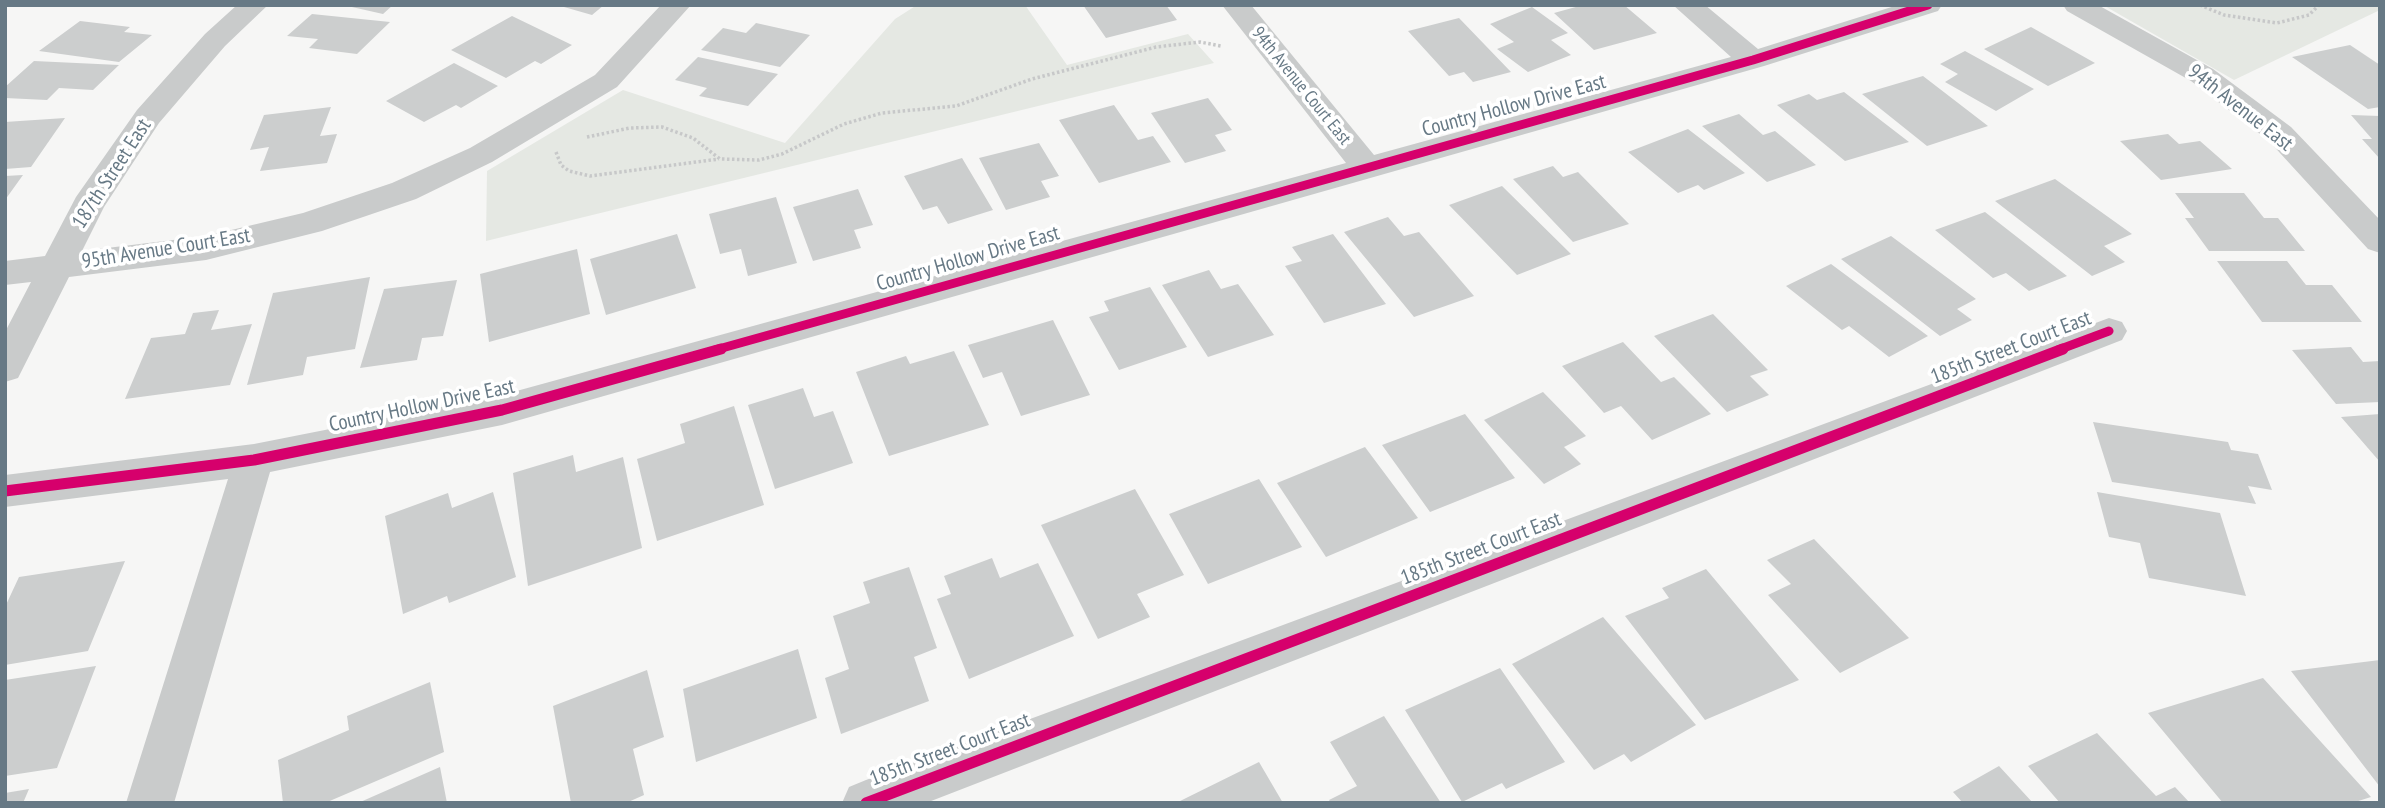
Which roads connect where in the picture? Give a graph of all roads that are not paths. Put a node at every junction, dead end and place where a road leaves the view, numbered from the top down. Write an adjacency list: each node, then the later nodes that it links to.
1 (254, 5): 10 (street, 187th Street East)
2 (677, 5): 10 (street, 95th Avenue Court East)
3 (1236, 5): 8 (street, 94th Avenue Court East)
4 (1688, 5): 7 (street)
5 (1927, 5): 7 (street, Country Hollow Drive East)
6 (2077, 5): 9 (street, 94th Avenue East)
7 (1753, 60): 8 (street, Country Hollow Drive East)
8 (1366, 167): 14 (street, Country Hollow Drive East)
9 (2380, 241)
10 (54, 266): 11 (street, 95th Avenue Court East); 13 (street, 187th Street East)
11 (5, 272)
12 (2109, 331): 17 (street, 185th Street Court East)
13 (5, 368)
14 (254, 460): 15 (street, Country Hollow Drive East); 16 (street)
15 (5, 491)
16 (150, 803)
17 (866, 803)

